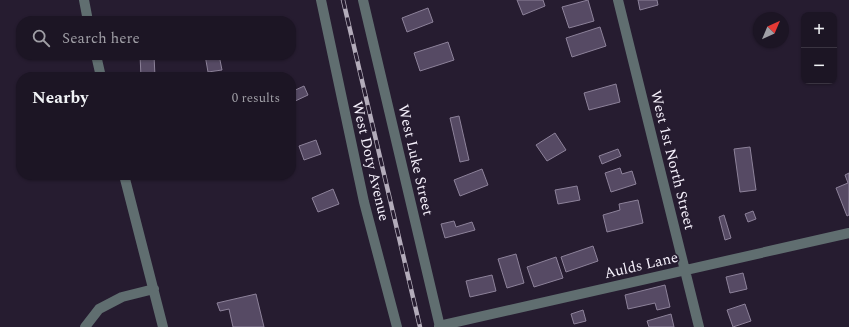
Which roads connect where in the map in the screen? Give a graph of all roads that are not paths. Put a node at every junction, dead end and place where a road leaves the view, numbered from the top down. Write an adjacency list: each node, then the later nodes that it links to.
1 (84, 0): 5 (street)
2 (321, 0): 15 (street, West Doty Avenue)
3 (362, 0): 12 (street, West Luke Street)
4 (618, 0): 10 (street, West 1st North Street)
5 (87, 16)
6 (97, 60): 7 (street)
7 (100, 72)
8 (125, 180): 11 (street)
9 (849, 234): 10 (street, Aulds Lane)
10 (685, 270): 12 (street, Aulds Lane); 16 (street, West 1st North Street)
11 (154, 289): 13 (street); 14 (street)
12 (440, 326)
13 (85, 327)
14 (163, 327)
15 (397, 327)
16 (699, 327)

